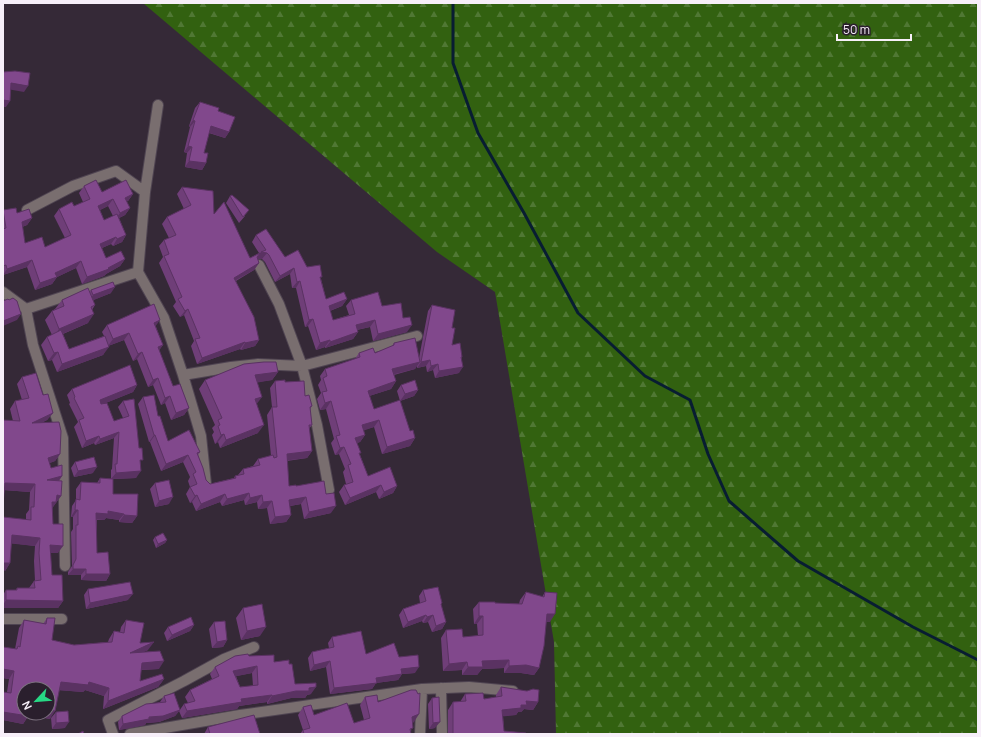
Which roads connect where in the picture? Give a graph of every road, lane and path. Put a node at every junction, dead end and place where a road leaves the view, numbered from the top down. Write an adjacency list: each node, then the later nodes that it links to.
1 (158, 105): 2 (street)
2 (145, 192): 3 (street); 5 (street)
3 (27, 210)
4 (259, 265): 9 (street)
5 (138, 272): 7 (street); 10 (street)
6 (3, 292): 7 (street)
7 (26, 309): 13 (street)
8 (417, 336): 9 (street)
9 (302, 366): 10 (street); 12 (street)
10 (183, 375): 11 (street)
11 (206, 484)
12 (329, 490)
13 (65, 566)
14 (3, 618): 15 (street)
15 (62, 619)
16 (254, 647): 20 (street)
17 (441, 688): 18 (street); 19 (street); 23 (street)
18 (422, 689): 21 (street); 22 (street)
19 (523, 692)
20 (113, 734)
21 (130, 734)
22 (420, 734)
23 (442, 734)

